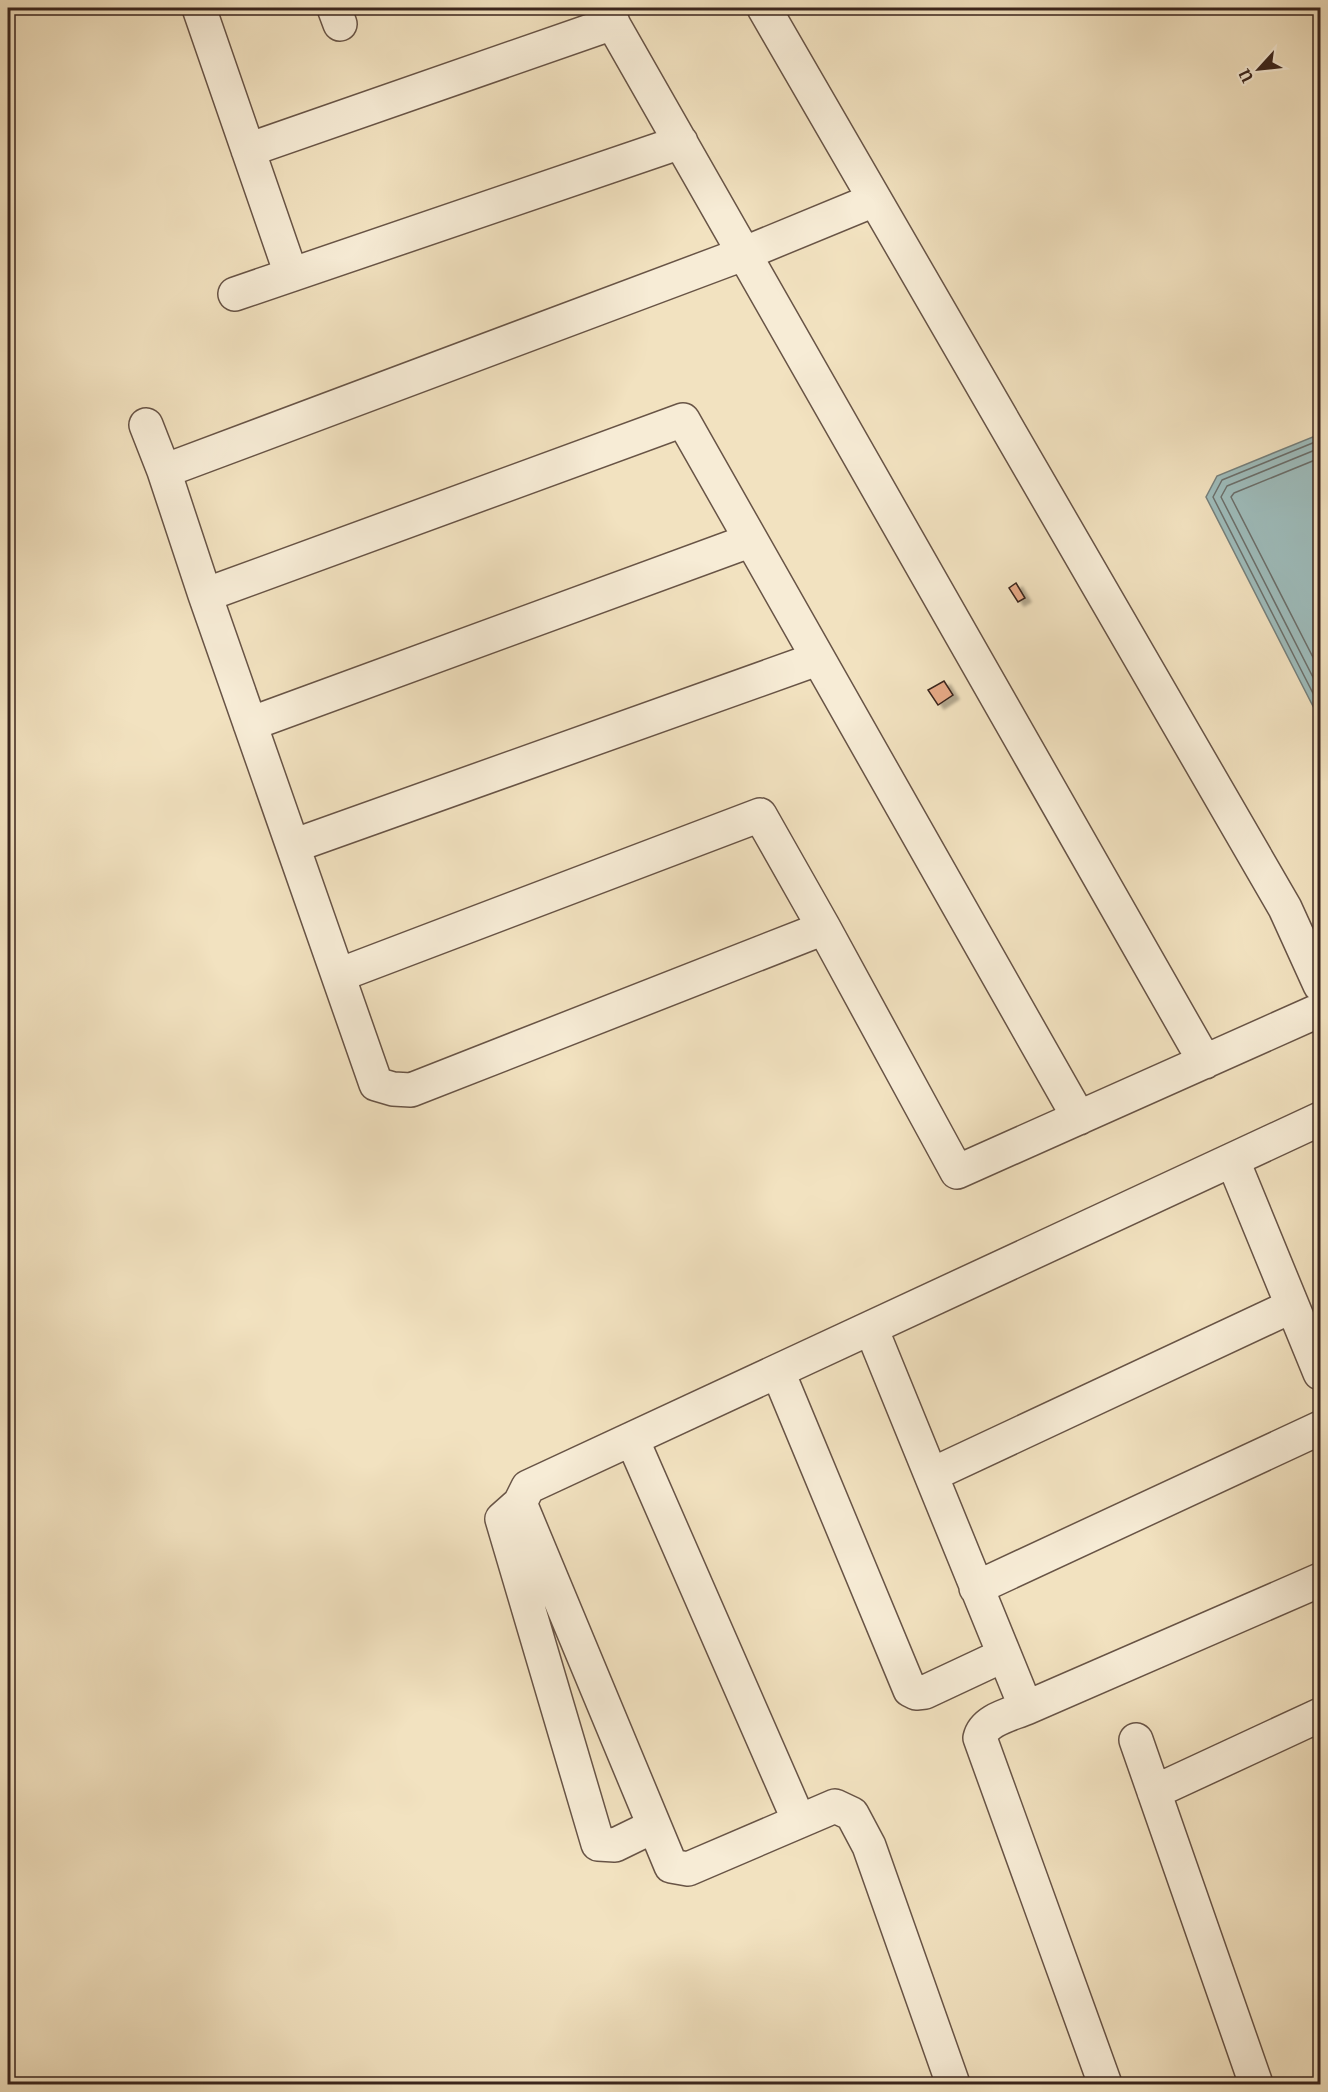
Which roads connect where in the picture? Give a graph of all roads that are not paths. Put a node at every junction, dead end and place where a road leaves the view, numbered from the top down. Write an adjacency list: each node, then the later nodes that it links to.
1 (199, 8): 5 (street)
2 (764, 8): 6 (street)
3 (608, 15): 4 (street); 5 (street)
4 (681, 142): 7 (street); 8 (street)
5 (248, 150): 8 (street)
6 (874, 200): 7 (street); 19 (street)
7 (743, 254): 11 (street); 21 (street)
8 (291, 274): 9 (street)
9 (235, 294)
10 (146, 425): 11 (street)
11 (164, 471): 13 (street)
12 (749, 541): 13 (street); 14 (street); 15 (street)
13 (205, 595): 15 (street)
14 (817, 660): 16 (street); 22 (street)
15 (250, 724): 16 (street)
16 (293, 846): 18 (street)
17 (824, 928): 18 (street); 18 (street); 22 (street)
18 (339, 975)
19 (1320, 985)
20 (1320, 1010): 21 (street)
21 (1205, 1062): 22 (street)
22 (1079, 1118)
23 (1320, 1119): 24 (street)
24 (1233, 1161): 25 (street); 26 (street)
25 (1292, 1306): 28 (street); 31 (street)
26 (871, 1328): 27 (street); 31 (street)
27 (778, 1372): 30 (street); 35 (street)
28 (1320, 1373)
29 (1320, 1428): 34 (street)
30 (632, 1439): 32 (street); 40 (street)
31 (931, 1475): 34 (street)
32 (520, 1503): 41 (street); 41 (street)
33 (1320, 1580): 36 (street)
34 (976, 1588): 35 (street)
35 (1004, 1655): 36 (street)
36 (1026, 1708): 44 (street)
37 (1320, 1715): 39 (street)
38 (1136, 1740): 39 (street)
39 (1155, 1792): 42 (street)
40 (798, 1821): 41 (street); 43 (street)
41 (654, 1826)
42 (1250, 2082)
43 (953, 2085)
44 (1105, 2085)

